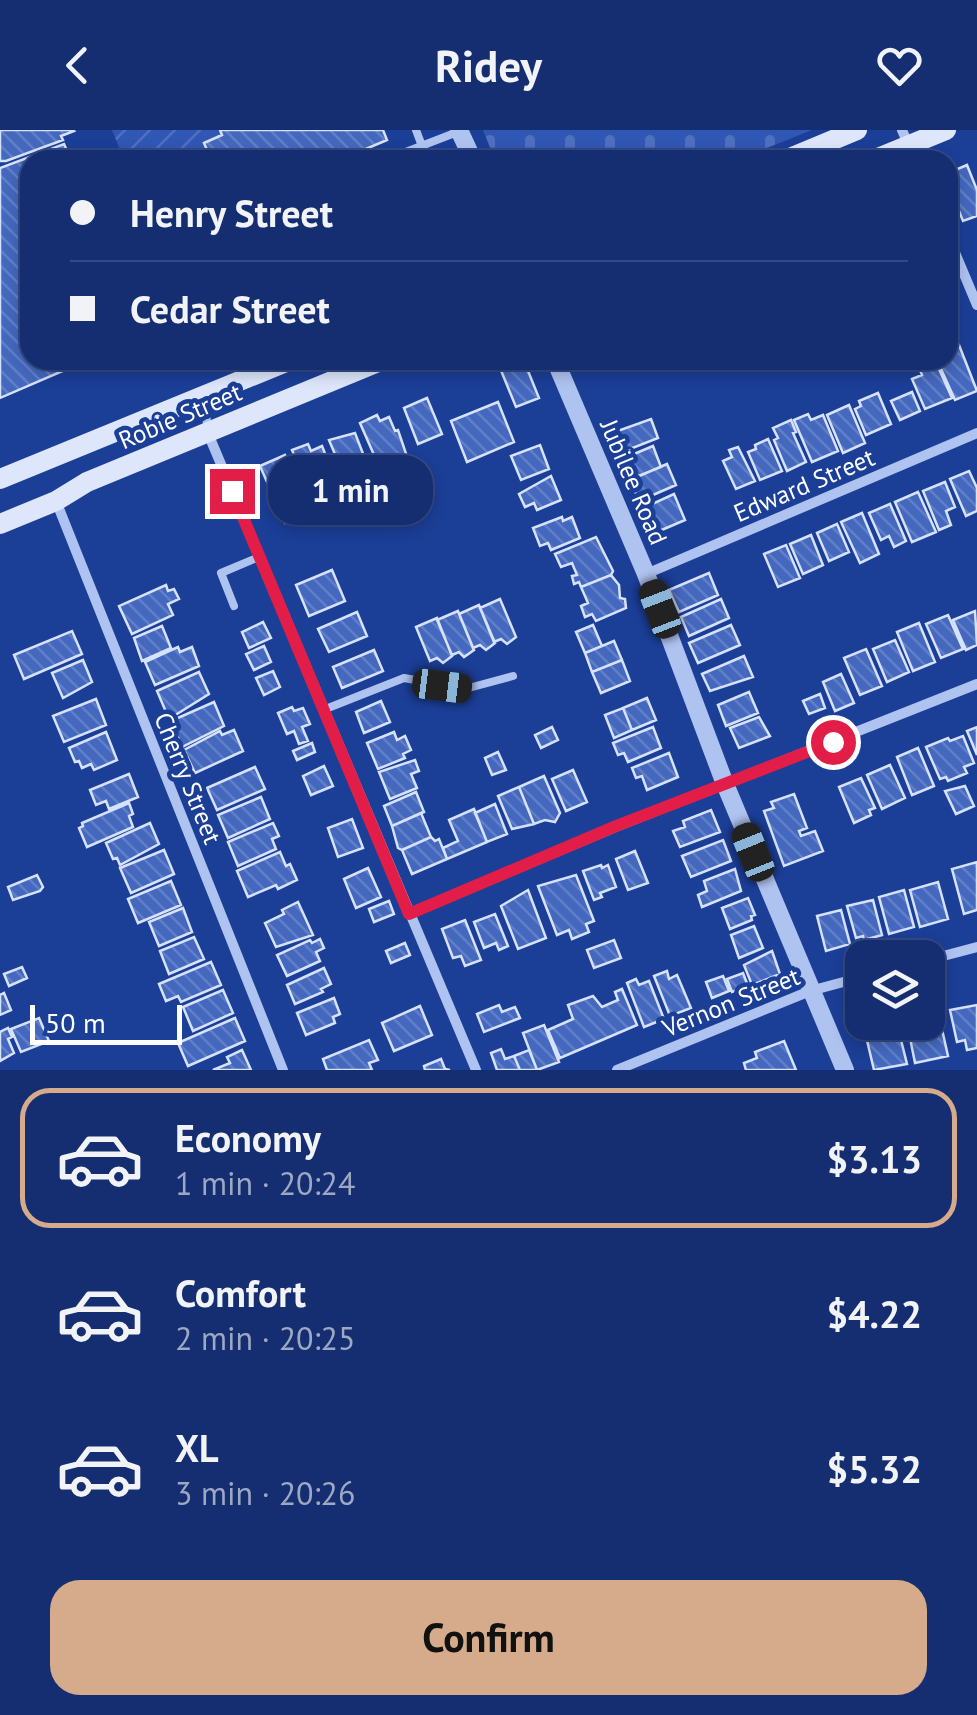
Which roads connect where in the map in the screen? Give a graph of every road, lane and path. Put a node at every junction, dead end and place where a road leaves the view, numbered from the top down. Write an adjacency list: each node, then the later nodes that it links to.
1 (416, 130): 6 (lane)
2 (857, 130): 8 (main road)
3 (946, 130): 5 (main road)
4 (460, 131): 6 (lane)
5 (909, 145)
6 (422, 146): 7 (lane)
7 (411, 150)
8 (809, 150)
9 (958, 260): 10 (street)
10 (977, 305)
11 (267, 370): 14 (main road, Robie Street)
12 (358, 370): 15 (main road, Robie Street)
13 (559, 370): 21 (street, Jubilee Road)
14 (206, 395): 15 (lane); 17 (main road, Robie Street)
15 (207, 431): 18 (main road, Robie Street); 20 (street)
16 (977, 433): 21 (street, Edward Street)
17 (0, 480)
18 (56, 501): 19 (main road, Robie Street); 32 (street, Cherry Street)
19 (0, 524)
20 (258, 556): 22 (lane); 25 (street)
21 (646, 574): 26 (street, Jubilee Road)
22 (234, 606)
23 (513, 676): 25 (lane)
24 (977, 684): 26 (street)
25 (323, 710): 27 (street)
26 (725, 784): 27 (street); 31 (street, Jubilee Road)
27 (409, 914): 33 (street)
28 (977, 946): 29 (street)
29 (945, 955)
30 (845, 982): 31 (street, Vernon Street)
31 (810, 991): 34 (street, Vernon Street); 35 (street, Jubilee Road)
32 (283, 1070)
33 (476, 1070)
34 (617, 1070)
35 (844, 1070)

